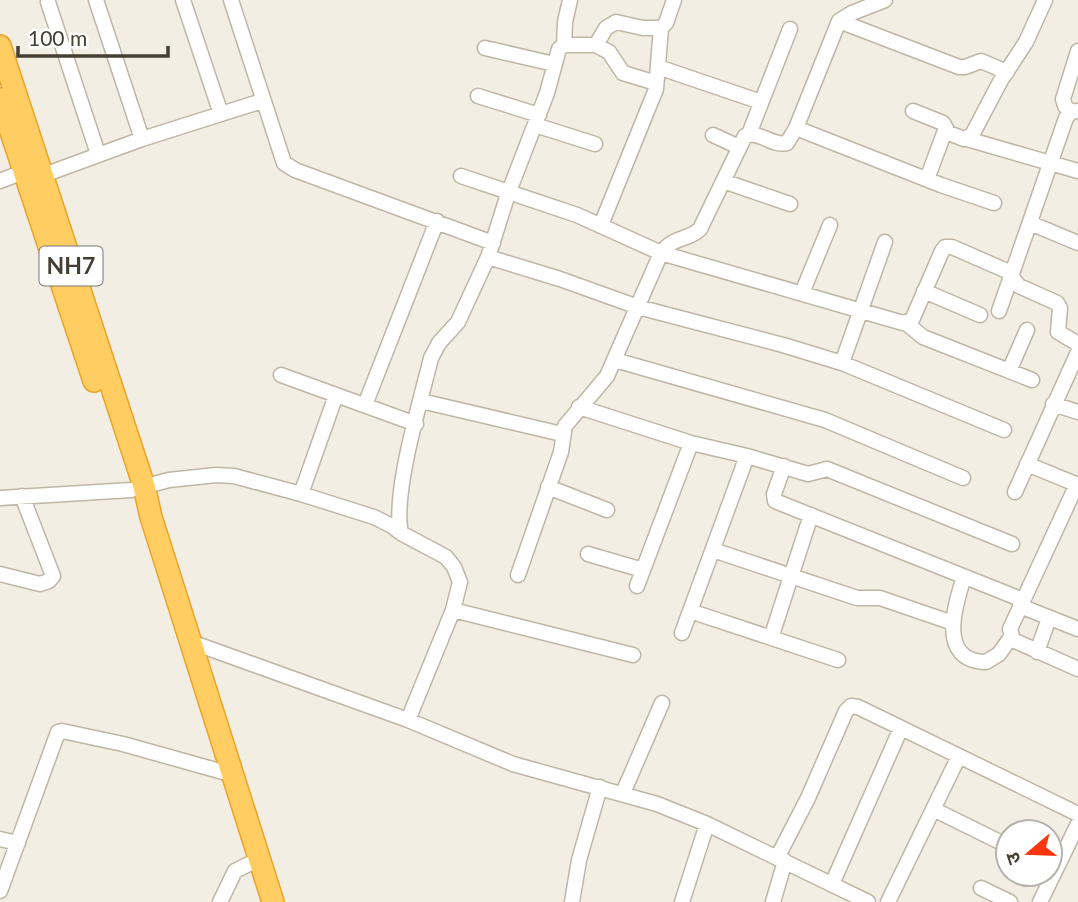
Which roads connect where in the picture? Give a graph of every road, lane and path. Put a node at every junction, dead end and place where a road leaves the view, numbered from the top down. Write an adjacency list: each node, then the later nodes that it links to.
1 (96, 0): 33 (street)
2 (183, 0): 27 (street)
3 (231, 0): 23 (street)
4 (570, 0): 12 (street)
5 (674, 0): 10 (street)
6 (885, 0): 9 (street)
7 (1045, 0): 19 (street)
8 (48, 2): 37 (street)
9 (839, 21): 19 (street); 29 (street)
10 (661, 28): 13 (street); 18 (street)
11 (790, 29): 24 (street)
12 (565, 45): 13 (street); 17 (street)
13 (596, 45): 20 (street)
14 (0, 46): 40 (highway, NH7)
15 (485, 48): 17 (street)
16 (1078, 51): 26 (street)
17 (554, 64): 28 (street)
18 (658, 66): 20 (street); 24 (street)
19 (1007, 72): 34 (street)
20 (656, 83): 50 (street)
21 (478, 96): 28 (street)
22 (0, 99): 40 (highway, NH7)
23 (262, 100): 27 (street); 48 (street)
24 (761, 102): 31 (street)
25 (913, 111): 30 (street)
26 (1075, 111): 38 (street)
27 (221, 114): 33 (street)
28 (537, 120): 35 (street); 45 (street)
29 (796, 128): 31 (street); 42 (street)
30 (946, 132): 34 (street); 42 (street)
31 (749, 134): 36 (street)
32 (713, 135): 36 (street)
33 (142, 139): 37 (street)
34 (967, 139): 38 (street)
35 (596, 144)
36 (739, 147): 44 (street)
37 (98, 155): 40 (street)
38 (1051, 163): 39 (street); 49 (street)
39 (1078, 171)
40 (32, 174): 43 (street); 89 (highway, NH7)
41 (461, 176): 45 (street)
42 (927, 179): 46 (street)
43 (0, 181)
44 (723, 181): 47 (street); 55 (street)
45 (508, 194): 50 (street); 53 (street)
46 (994, 203)
47 (790, 204)
48 (437, 221): 53 (street); 76 (street)
49 (1030, 223): 54 (street); 57 (street)
50 (601, 225): 55 (street)
51 (830, 225): 59 (street)
52 (885, 242): 61 (street)
53 (493, 243): 56 (street)
54 (1078, 243)
55 (661, 253): 59 (street); 60 (street)
56 (488, 257): 60 (street); 74 (street)
57 (1011, 274): 58 (street); 62 (street); 66 (street)
58 (924, 291): 63 (street); 64 (street)
59 (802, 293): 61 (street)
60 (638, 307): 68 (street); 69 (street)
61 (860, 309): 64 (street); 69 (street)
62 (999, 311)
63 (980, 315)
64 (906, 323): 70 (street)
65 (1027, 330): 70 (street)
66 (1078, 344)
67 (1078, 352): 75 (street)
68 (615, 360): 77 (street); 86 (street)
69 (842, 363): 80 (street)
70 (1009, 371): 72 (street)
71 (281, 375): 73 (street)
72 (1032, 380)
73 (336, 395): 76 (street); 91 (street)
74 (421, 401): 79 (street); 81 (street)
75 (1054, 404): 78 (street); 84 (street)
76 (365, 405): 79 (street)
77 (579, 407): 81 (street); 82 (street)
78 (1078, 412)
79 (416, 424): 96 (street)
80 (1004, 430)
81 (562, 434): 88 (street)
82 (691, 443): 83 (street); 100 (street)
83 (747, 456): 85 (street); 98 (street)
84 (1027, 464): 87 (street); 90 (street)
85 (784, 466): 95 (street); 97 (street)
86 (962, 478)
87 (1077, 484): 107 (street)
88 (548, 487): 94 (street); 103 (street)
89 (137, 488): 91 (street); 92 (street); 106 (highway, NH7)
90 (1015, 492)
91 (301, 494): 96 (street)
92 (22, 496): 93 (street); 102 (street)
93 (0, 498)
94 (607, 510)
95 (811, 515): 101 (street); 104 (street)
96 (401, 533): 108 (street)
97 (1012, 544)
98 (713, 550): 101 (street); 109 (street)
99 (588, 554): 100 (street)
100 (643, 570): 105 (street)
101 (790, 574): 111 (street); 115 (street)
102 (0, 575)
103 (518, 576)
104 (964, 577): 107 (street); 111 (street)
105 (637, 586)
106 (172, 597): 116 (highway, NH7); 125 (highway, NH7)
107 (1022, 603): 110 (street); 114 (street)
108 (453, 610): 118 (street); 122 (street)
109 (690, 611): 113 (street); 115 (street)
110 (1049, 618): 112 (street); 117 (street)
111 (953, 623): 114 (street)
112 (1078, 629)
113 (682, 633)
114 (1011, 637): 117 (street)
115 (771, 638): 119 (street)
116 (191, 642): 122 (street); 143 (highway, NH7)
117 (1037, 652): 120 (street)
118 (633, 655)
119 (838, 660)
120 (1078, 669)
121 (662, 703): 127 (street)
122 (408, 720): 126 (street)
123 (901, 728): 124 (street); 136 (street); 138 (street)
124 (959, 756): 128 (street); 129 (street)
125 (223, 772): 134 (street); 137 (highway, NH7)
126 (600, 787): 127 (street); 144 (street)
127 (623, 793): 130 (street)
128 (933, 809): 133 (street); 148 (street)
129 (1078, 814)
130 (707, 824): 136 (street); 145 (street)
131 (1078, 824): 135 (street)
132 (0, 839): 134 (street)
133 (994, 839)
134 (18, 843): 140 (street)
135 (1064, 849)
136 (781, 859): 138 (street); 146 (street)
137 (251, 863): 141 (street); 142 (highway, NH7)
138 (831, 884): 147 (street)
139 (981, 888): 149 (street)
140 (0, 891)
141 (220, 902)
142 (263, 902)
143 (273, 902)
144 (572, 902)
145 (682, 902)
146 (774, 902)
147 (868, 902)
148 (888, 902)
149 (1010, 902)

